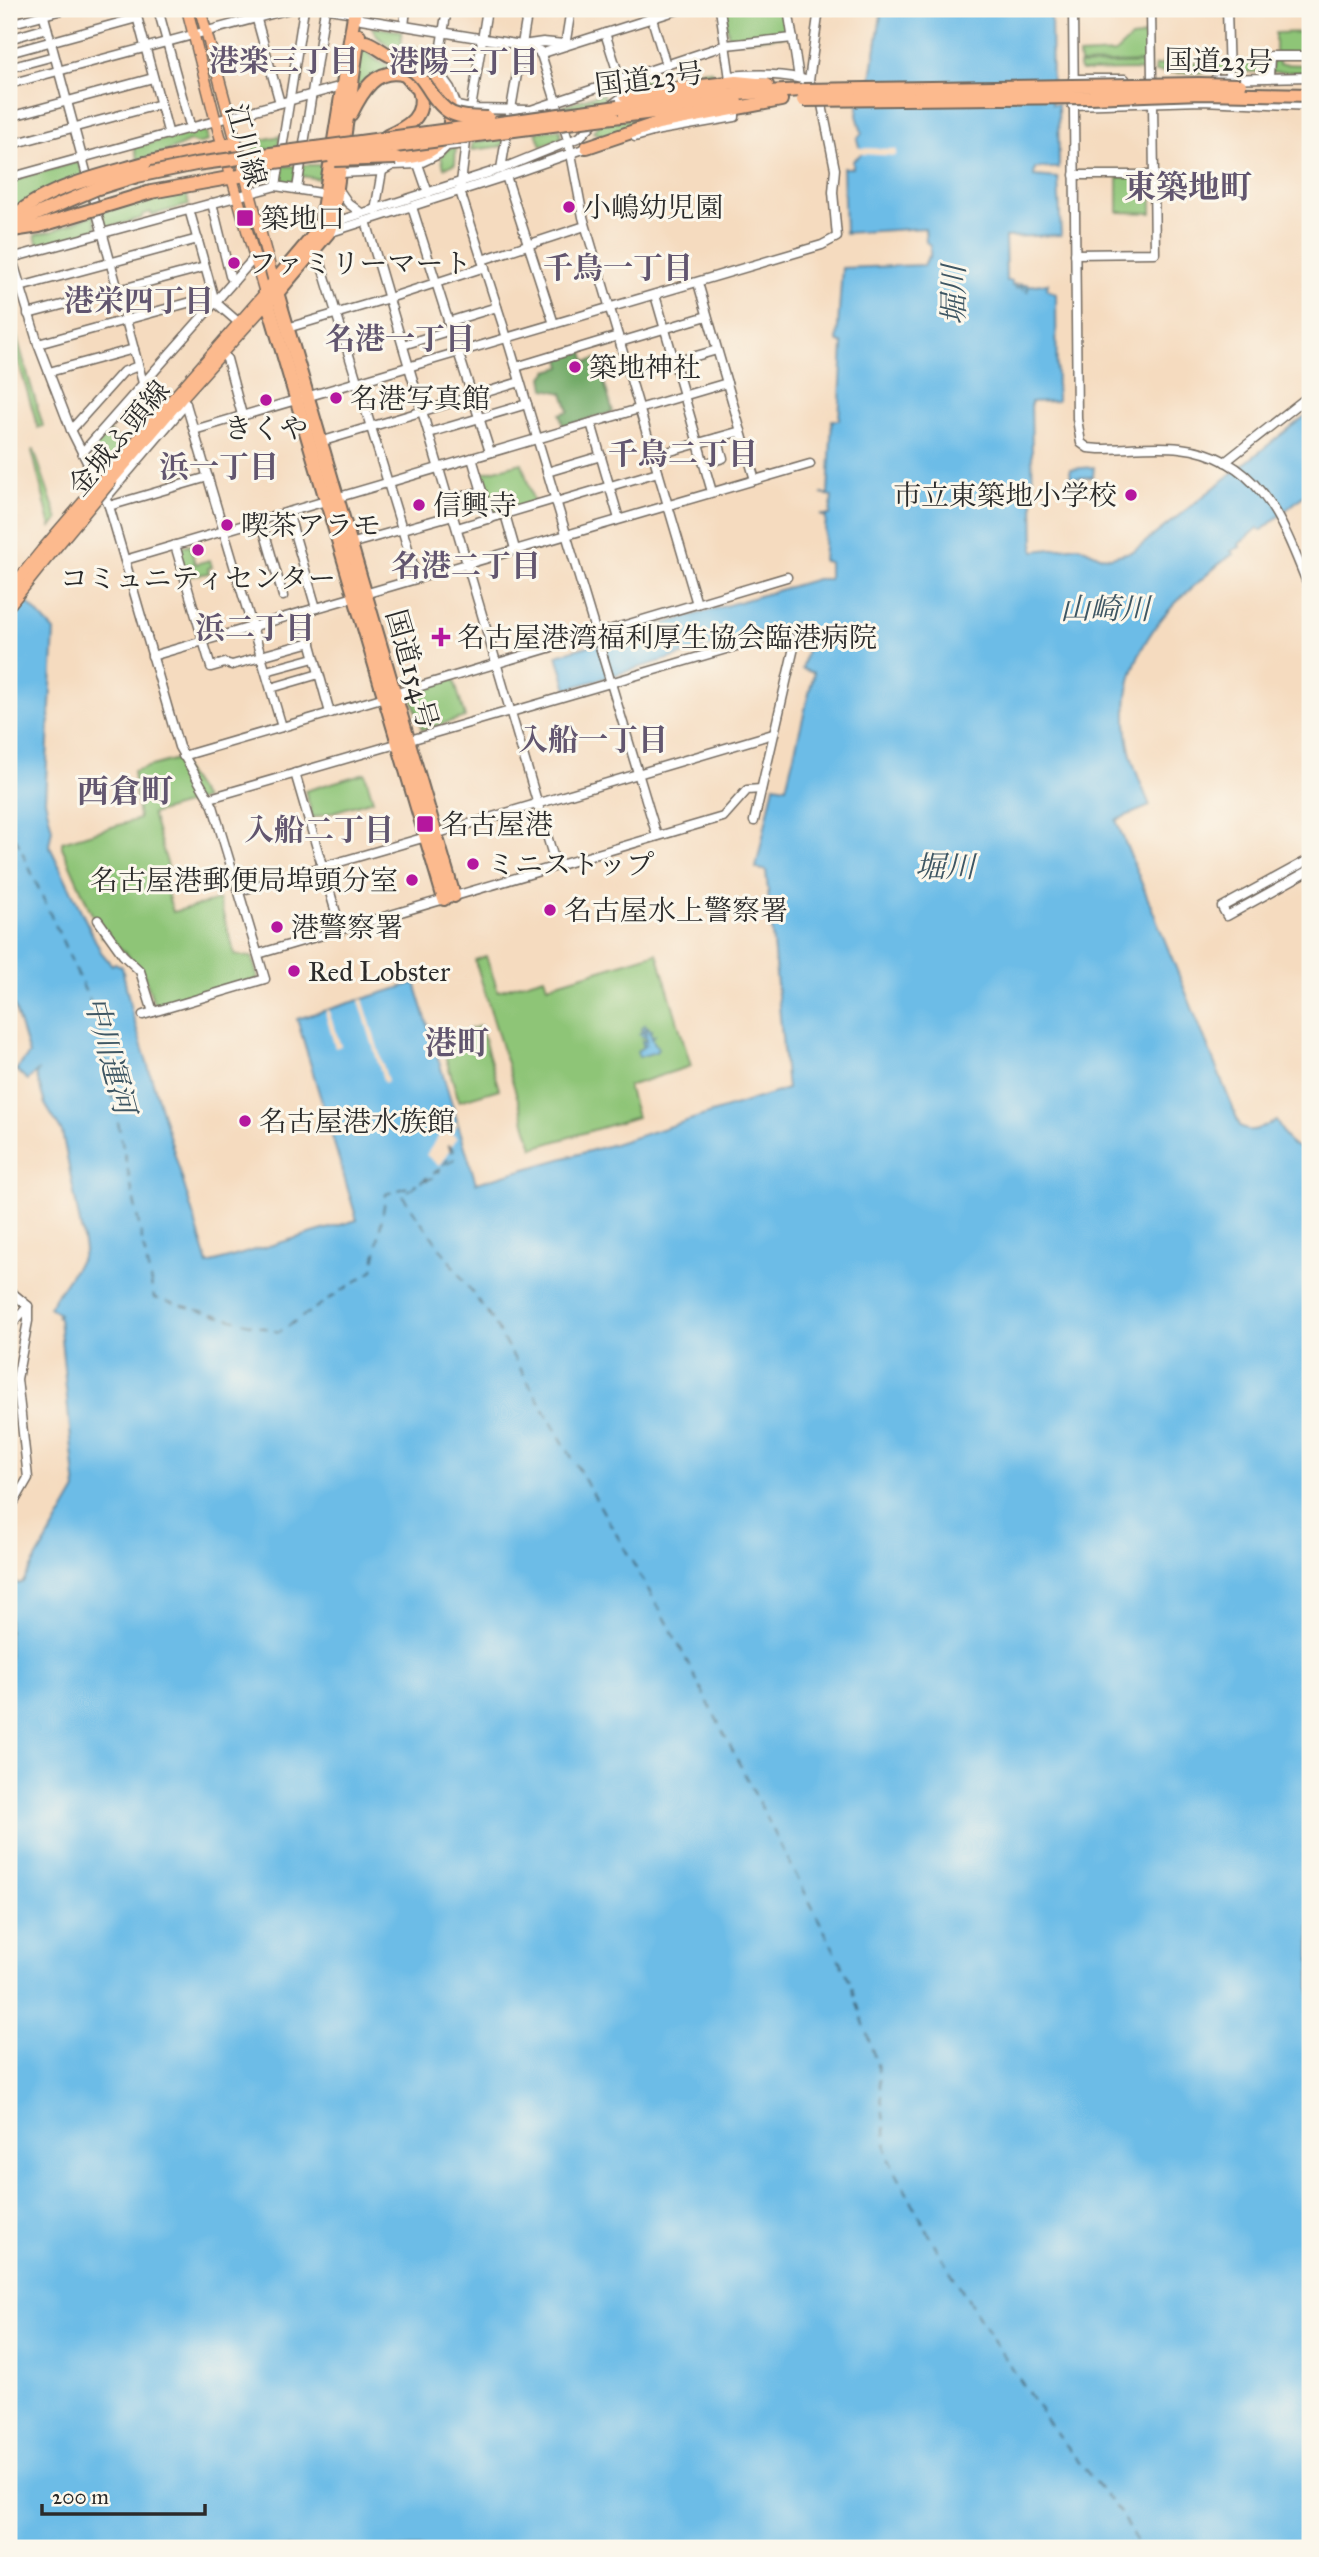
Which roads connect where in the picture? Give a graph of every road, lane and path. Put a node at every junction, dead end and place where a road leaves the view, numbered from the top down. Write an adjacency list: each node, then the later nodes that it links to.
1 (66, 9): 21 (street)
2 (158, 9): 36 (street)
3 (187, 9): 32 (main road, 江川線)
4 (200, 9): 29 (main road, 江川線)
5 (290, 9): 23 (street)
6 (304, 9): 64 (street)
7 (327, 9): 25 (street); 60 (street)
8 (406, 9): 27 (street)
9 (447, 9): 30 (street)
10 (487, 9): 34 (street)
11 (528, 9): 38 (street)
12 (571, 9): 39 (street)
13 (649, 9): 24 (street)
14 (681, 9): 24 (street)
15 (720, 9): 40 (street)
16 (788, 9): 35 (street)
17 (819, 9): 58 (street)
18 (1073, 9): 53 (street)
19 (1151, 9): 54 (street)
20 (1227, 9): 51 (street)
21 (43, 12): 26 (street); 28 (street)
22 (136, 13): 37 (street); 41 (street)
23 (255, 13): 29 (street); 67 (street)
24 (652, 18): 31 (street); 46 (street)
25 (360, 20): 27 (street); 57 (highway); 78 (highway, bridge); 80 (highway); 92 (highway, bridge)
26 (9, 24)
27 (404, 26): 30 (street)
28 (47, 28): 33 (street); 37 (street)
29 (206, 32): 32 (street); 77 (main road, 江川線)
30 (443, 32): 34 (street); 72 (street)
31 (605, 33): 39 (street); 55 (street)
32 (193, 34): 36 (street); 79 (main road, 江川線)
33 (9, 38)
34 (483, 38): 38 (street); 72 (street)
35 (793, 38): 40 (street); 58 (street)
36 (167, 41): 41 (street); 82 (street)
37 (51, 42): 43 (street); 44 (street)
38 (522, 45): 42 (street); 73 (street)
39 (565, 45): 42 (street)
40 (726, 45): 46 (street); 58 (street)
41 (145, 47): 48 (street); 50 (street)
42 (541, 49): 66 (street)
43 (9, 53)
44 (54, 56): 47 (street); 48 (street)
45 (1310, 56): 52 (street)
46 (666, 65): 55 (street)
47 (9, 68)
48 (58, 71): 56 (street); 65 (street)
49 (1310, 77): 52 (street)
50 (153, 78): 65 (street); 69 (street)
51 (1229, 78): 52 (street); 54 (street)
52 (1269, 78)
53 (1073, 79): 54 (street); 70 (street)
54 (1150, 79): 68 (street)
55 (620, 80): 61 (street); 66 (street)
56 (9, 84)
57 (342, 86): 60 (street); 101 (highway)
58 (804, 87): 59 (highway, 国道23号, bridge); 62 (highway, 国道23号); 63 (highway, 国道23号, bridge); 129 (street)
59 (1310, 88)
60 (311, 95): 64 (street); 104 (street)
61 (625, 95): 62 (highway); 85 (street)
62 (782, 95): 74 (highway, 国道23号); 89 (highway)
63 (1310, 95)
64 (290, 100): 67 (street); 102 (street)
65 (67, 101): 76 (street); 81 (street)
66 (555, 101): 73 (street); 85 (street)
67 (280, 103): 77 (street)
68 (1151, 103): 70 (street); 71 (street); 98 (street)
69 (161, 104): 81 (street); 83 (street)
70 (1072, 105): 97 (street)
71 (1310, 106)
72 (471, 109): 73 (street); 87 (street)
73 (511, 110): 95 (street)
74 (615, 112): 78 (highway, 国道23号, bridge); 92 (highway, 国道23号, bridge)
75 (735, 114): 89 (street)
76 (9, 117)
77 (229, 117): 79 (street); 86 (main road, 江川線)
78 (534, 118): 84 (highway, 国道23号, bridge)
79 (216, 122): 82 (street); 86 (main road, 江川線)
80 (346, 124): 84 (highway, bridge); 101 (highway)
81 (74, 128): 88 (street); 91 (street)
82 (191, 129): 83 (street)
83 (169, 135): 91 (street)
84 (380, 139): 115 (highway, 国道23号, bridge)
85 (569, 143): 90 (street); 95 (street)
86 (229, 144): 96 (main road, 江川線); 100 (main road, 江川線); 115 (highway, bridge)
87 (465, 144): 93 (street); 103 (street)
88 (9, 145)
89 (587, 147): 90 (street)
90 (572, 153): 95 (street); 114 (street)
91 (82, 158): 99 (street); 117 (street)
92 (295, 159): 115 (highway, 国道23号, bridge)
93 (418, 164): 94 (street); 106 (street)
94 (382, 171): 101 (street); 111 (street)
95 (504, 173): 103 (street); 119 (street)
96 (245, 175): 100 (highway); 105 (main road, 江川線)
97 (1074, 175): 98 (street); 122 (street)
98 (1154, 175): 122 (street)
99 (9, 178)
100 (232, 178): 107 (main road, 江川線); 115 (highway, bridge)
101 (334, 185): 104 (street); 112 (street); 116 (highway)
102 (276, 186): 104 (street); 105 (street)
103 (460, 187): 106 (street); 109 (street); 125 (street)
104 (297, 189)
105 (250, 193): 107 (street); 132 (main road, 江川線)
106 (428, 194): 111 (street)
107 (236, 196): 108 (street); 123 (main road, 江川線)
108 (212, 203): 110 (street); 127 (street)
109 (412, 207): 113 (street); 128 (street)
110 (189, 209): 117 (street); 118 (street)
111 (376, 211): 112 (street)
112 (361, 213): 116 (street)
113 (366, 221): 116 (street); 134 (street)
114 (585, 226): 119 (street); 137 (street)
115 (10, 228)
116 (327, 228): 120 (highway); 132 (highway)
117 (103, 233): 121 (street); 124 (street)
118 (198, 239): 124 (street); 126 (street)
119 (528, 244): 125 (street); 143 (street)
120 (316, 247): 132 (highway); 139 (street)
121 (10, 253): 130 (street)
122 (1076, 254): 191 (street)
123 (255, 257): 127 (street); 132 (main road, 江川線)
124 (111, 263): 130 (street); 131 (street)
125 (483, 263): 128 (street); 136 (street)
126 (205, 267): 131 (street); 135 (street)
127 (234, 281): 135 (street)
128 (436, 282): 134 (street); 144 (street)
129 (698, 283): 133 (street); 140 (street)
130 (20, 288): 138 (street)
131 (118, 290): 138 (street); 141 (street)
132 (271, 293): 142 (main road, 金城ふ頭線); 145 (highway, 国道154号); 154 (main road, 金城ふ頭線); 168 (highway, 国道154号)
133 (655, 295): 137 (street); 146 (street)
134 (389, 298): 139 (street); 150 (street)
135 (214, 299): 141 (street); 142 (street); 164 (street)
136 (497, 307): 144 (street); 147 (street)
137 (610, 308): 143 (street); 148 (street)
138 (28, 314): 149 (street)
139 (336, 314): 145 (street); 161 (street)
140 (708, 316): 146 (street); 152 (street)
141 (126, 320): 149 (street); 151 (street)
142 (238, 323): 175 (main road, 金城ふ頭線)
143 (554, 324): 147 (street)
144 (450, 326): 150 (street); 153 (street)
145 (286, 328): 168 (highway, 国道154号)
146 (665, 329): 148 (street); 155 (street)
147 (507, 338): 153 (street); 158 (street)
148 (619, 339): 158 (street); 160 (street)
149 (38, 344): 159 (street)
150 (403, 345): 157 (street)
151 (134, 349): 156 (street); 159 (street)
152 (717, 350): 155 (street); 163 (street)
153 (458, 352): 157 (street); 167 (street)
154 (222, 354): 169 (main road, 金城ふ頭線); 173 (street)
155 (674, 362): 160 (street); 166 (street)
156 (138, 366): 164 (street); 178 (street)
157 (409, 366): 161 (street); 172 (street)
158 (516, 367): 162 (street)
159 (49, 372): 178 (street)
160 (629, 375): 171 (street)
161 (357, 382): 168 (street); 177 (street)
162 (520, 382): 167 (street); 170 (street)
163 (727, 383): 166 (street); 180 (street)
164 (143, 384): 175 (street); 187 (street)
165 (1310, 395): 191 (street)
166 (684, 396): 171 (street); 185 (street)
167 (472, 397): 172 (street); 174 (street)
168 (302, 398): 173 (street); 184 (highway, 国道154号); 204 (highway, 国道154号)
169 (183, 401): 179 (street); 197 (main road, 金城ふ頭線); 207 (street)
170 (527, 404): 174 (street); 183 (street)
171 (639, 409): 176 (street); 189 (street)
172 (422, 411): 177 (street); 181 (street)
173 (242, 415): 179 (street)
174 (479, 418): 181 (street); 186 (street)
175 (153, 421): 197 (main road, 金城ふ頭線)
176 (591, 423): 183 (street); 188 (street)
177 (370, 427): 184 (street); 200 (street)
178 (71, 430): 187 (street)
179 (194, 430): 198 (street)
180 (741, 431): 182 (street); 199 (street)
181 (429, 433): 194 (street)
182 (717, 438): 185 (street); 192 (street)
183 (537, 439): 186 (street); 195 (street)
184 (320, 442): 204 (highway, 国道154号)
185 (698, 443): 189 (street); 192 (street)
186 (490, 452): 190 (street)
187 (83, 453): 207 (street)
188 (601, 456): 195 (street); 201 (street)
189 (653, 456): 196 (street)
190 (472, 458): 194 (street); 202 (street)
191 (1225, 462): 227 (street)
192 (704, 464): 203 (street)
193 (810, 464): 199 (street)
194 (439, 467): 200 (street); 205 (street)
195 (547, 472): 206 (street)
196 (658, 472): 201 (street); 208 (street)
197 (110, 476): 222 (main road, 金城ふ頭線, bridge)
198 (208, 478): 207 (street); 217 (street)
199 (755, 480): 203 (street)
200 (387, 482): 204 (street); 216 (street)
201 (610, 486): 206 (street); 213 (street)
202 (482, 491): 205 (street); 212 (street)
203 (712, 492): 208 (street)
204 (332, 499): 209 (street); 219 (highway, 国道154号); 229 (highway, 国道154号)
205 (448, 500): 211 (street)
206 (556, 501): 210 (street); 218 (street)
207 (108, 502): 223 (street)
208 (667, 505): 213 (street); 231 (street)
209 (288, 512): 214 (street); 233 (street)
210 (505, 514): 212 (street); 221 (street)
211 (453, 515): 215 (street); 216 (street)
212 (490, 519): 215 (street)
213 (619, 519): 218 (street)
214 (261, 520): 217 (street); 230 (street)
215 (457, 528): 224 (street)
216 (402, 530): 219 (street); 226 (street)
217 (224, 531): 220 (street); 235 (street)
218 (566, 534): 221 (street); 236 (street)
219 (350, 544): 229 (highway, 国道154号)
220 (175, 545): 223 (street); 237 (street)
221 (515, 549): 224 (street)
222 (45, 553): 228 (main road, 金城ふ頭線); 232 (main road, 金城ふ頭線)
223 (125, 560): 239 (street)
224 (467, 563): 226 (street); 242 (street)
225 (788, 577): 231 (street)
226 (416, 578): 229 (street)
227 (1310, 590)
228 (9, 591)
229 (360, 595): 233 (street); 247 (highway, 国道154号)
230 (283, 596)
231 (697, 604): 236 (street)
232 (9, 606)
233 (316, 608): 234 (street)
234 (302, 612): 235 (street); 238 (street)
235 (253, 627): 237 (street); 240 (street)
236 (596, 637): 242 (street); 245 (street)
237 (203, 641): 239 (street); 240 (street)
238 (312, 642): 240 (street); 241 (street)
239 (152, 656): 253 (street)
240 (261, 656): 243 (street)
241 (314, 658): 243 (street); 244 (street)
242 (497, 664): 247 (street); 248 (street)
243 (266, 671): 246 (street)
244 (319, 674): 246 (street); 249 (street)
245 (610, 681): 248 (street); 251 (street); 255 (street)
246 (271, 688): 250 (street)
247 (389, 696): 249 (street); 252 (highway, 国道154号)
248 (510, 711): 252 (street); 258 (street)
249 (330, 713): 250 (street)
250 (282, 727): 253 (street)
251 (773, 734): 255 (street); 256 (street)
252 (403, 741): 254 (street); 260 (highway, 国道154号)
253 (183, 756): 257 (street)
254 (295, 773): 257 (street); 264 (street)
255 (638, 774): 258 (street); 261 (street)
256 (761, 789): 259 (street); 261 (street)
257 (210, 798): 266 (street)
258 (538, 803): 260 (street); 263 (street)
259 (754, 821)
260 (430, 836): 264 (street); 267 (highway, 国道154号)
261 (657, 836): 263 (street)
262 (1310, 859): 265 (street)
263 (556, 866): 267 (street)
264 (323, 867): 266 (street); 269 (street)
265 (1310, 870)
266 (239, 891): 270 (street)
267 (449, 898): 269 (street)
268 (98, 920): 271 (street)
269 (341, 930): 270 (street)
270 (258, 954): 271 (street)
271 (153, 1012): 272 (street)
272 (143, 1016)
273 (9, 1290): 274 (street)
274 (28, 1306): 275 (street); 276 (street)
275 (9, 1328)
276 (9, 1511)

